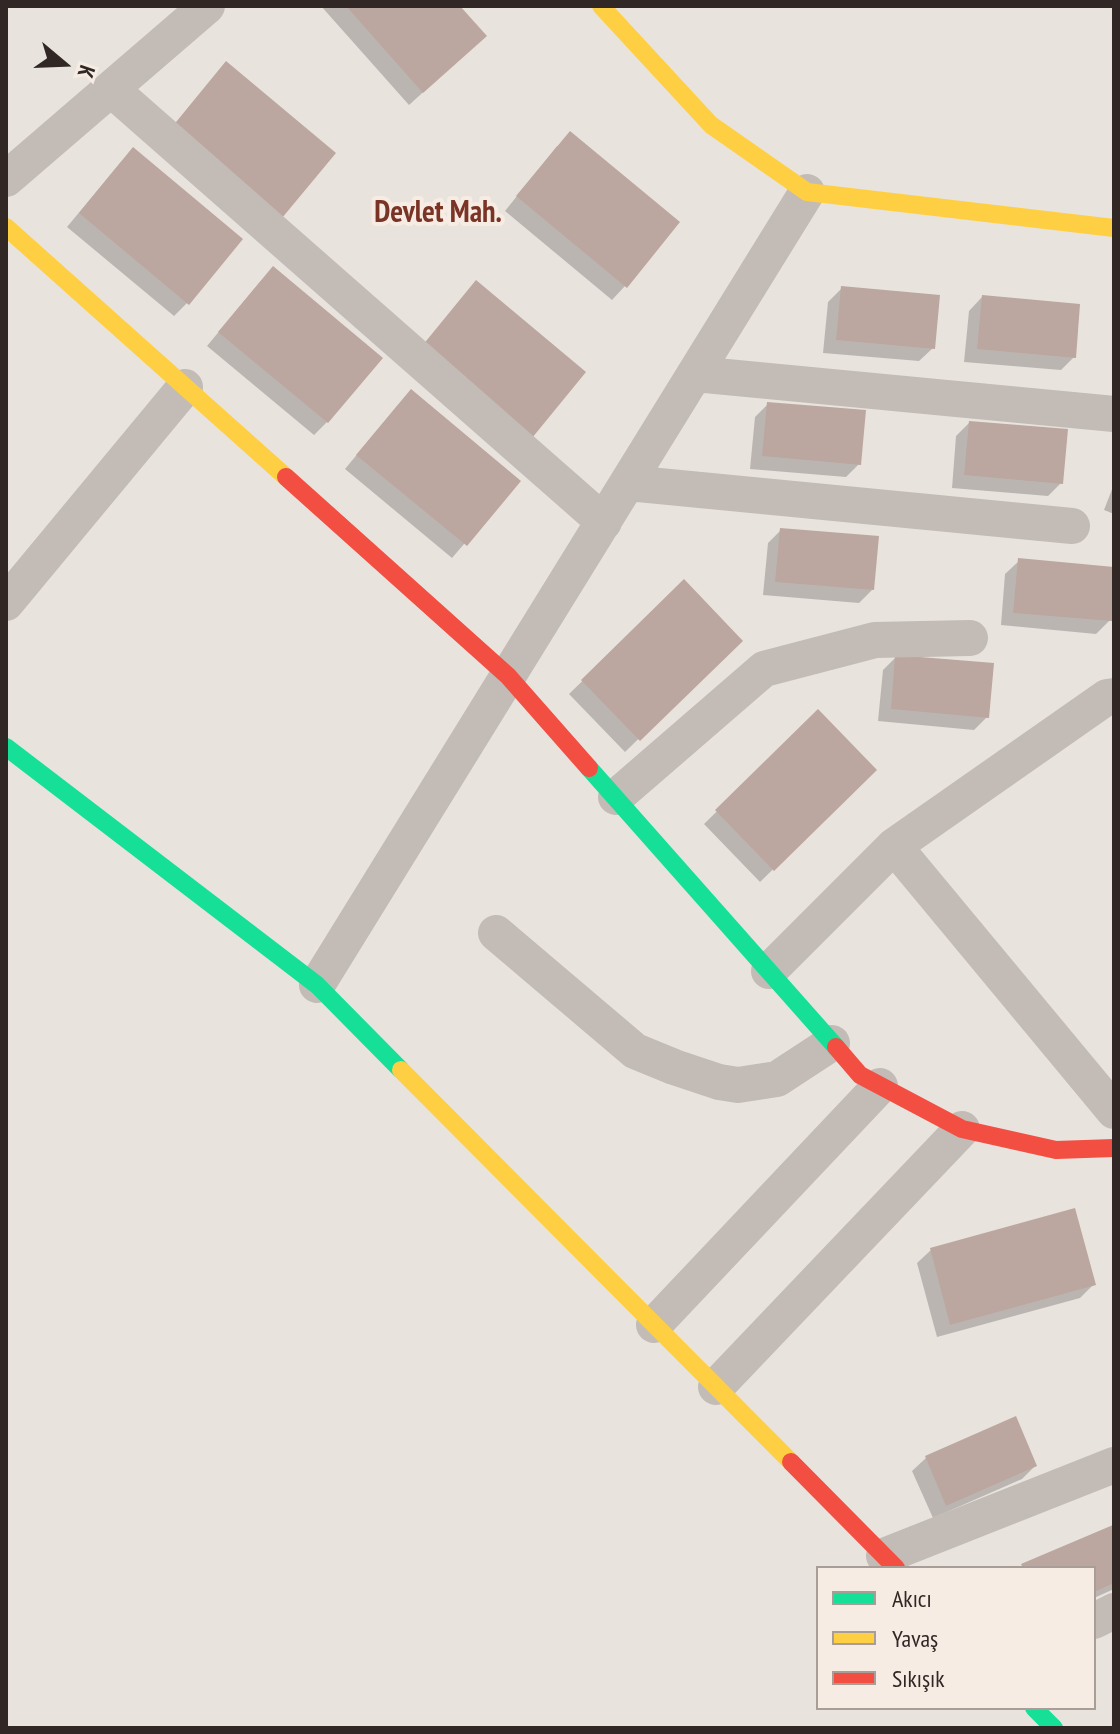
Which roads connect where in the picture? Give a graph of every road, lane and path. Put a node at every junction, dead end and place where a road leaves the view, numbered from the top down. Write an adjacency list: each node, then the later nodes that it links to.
1 (207, 6): 3 (street)
2 (601, 6): 5 (street)
3 (111, 89): 4 (street); 12 (street)
4 (6, 179)
5 (807, 192): 7 (street); 8 (street)
6 (6, 227): 9 (street)
7 (1114, 228)
8 (695, 374): 10 (street); 11 (street)
9 (185, 387): 14 (street); 16 (street)
10 (1114, 414)
11 (628, 483): 12 (street); 13 (street)
12 (604, 522): 16 (street)
13 (1072, 526)
14 (6, 603)
15 (970, 638): 19 (street)
16 (508, 676): 19 (street); 23 (street)
17 (1114, 696): 20 (street)
18 (6, 747): 23 (street)
19 (616, 797): 22 (street)
20 (894, 846): 22 (street); 26 (street)
21 (496, 933): 24 (street)
22 (769, 971): 24 (street)
23 (317, 985): 29 (street)
24 (832, 1043): 25 (street)
25 (880, 1086): 27 (street); 29 (street)
26 (1114, 1111)
27 (962, 1129): 28 (street); 30 (street)
28 (1114, 1148)
29 (654, 1325): 30 (street)
30 (716, 1387): 32 (street)
31 (1114, 1465): 32 (street)
32 (890, 1562)
33 (1114, 1611): 34 (street)
34 (1096, 1620)
35 (1036, 1710): 36 (street)
36 (1054, 1728)

